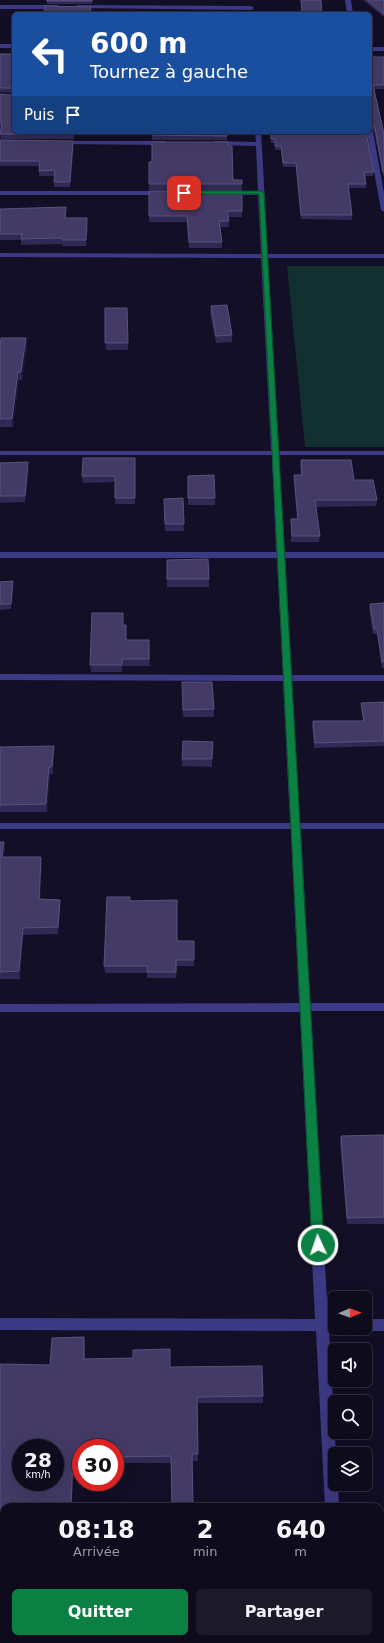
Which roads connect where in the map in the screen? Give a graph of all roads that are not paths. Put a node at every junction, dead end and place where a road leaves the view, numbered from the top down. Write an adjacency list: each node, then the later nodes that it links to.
1 (251, 0): 6 (street)
2 (348, 0): 7 (street)
3 (0, 7): 4 (street)
4 (63, 7)
5 (71, 7): 6 (street)
6 (252, 11)
7 (350, 12)
8 (0, 46): 9 (street)
9 (12, 46)
10 (372, 49): 11 (street)
11 (384, 49)
12 (258, 134): 17 (street)
13 (370, 134): 22 (street)
14 (55, 143): 15 (street)
15 (173, 143)
16 (204, 143): 17 (street)
17 (259, 144): 21 (street)
18 (0, 193): 19 (street)
19 (166, 193)
20 (222, 193): 21 (street)
21 (261, 193): 24 (street)
22 (384, 210)
23 (0, 255): 24 (street)
24 (265, 256): 25 (street); 27 (street)
25 (384, 256)
26 (0, 453): 27 (street)
27 (275, 453): 28 (street); 29 (street)
28 (384, 453)
29 (281, 554): 30 (street); 31 (street); 33 (street)
30 (0, 555)
31 (384, 555)
32 (0, 676): 33 (street)
33 (288, 678): 34 (street); 36 (street)
34 (384, 678)
35 (0, 826): 36 (street)
36 (296, 826): 37 (street); 38 (street)
37 (384, 826)
38 (305, 1006): 39 (street); 40 (street); 41 (street)
39 (384, 1006)
40 (0, 1008)
41 (328, 1312)
42 (0, 1324): 43 (street)
43 (328, 1325)
44 (372, 1325): 45 (street)
45 (384, 1325)
46 (329, 1335): 47 (street)
47 (332, 1503)

